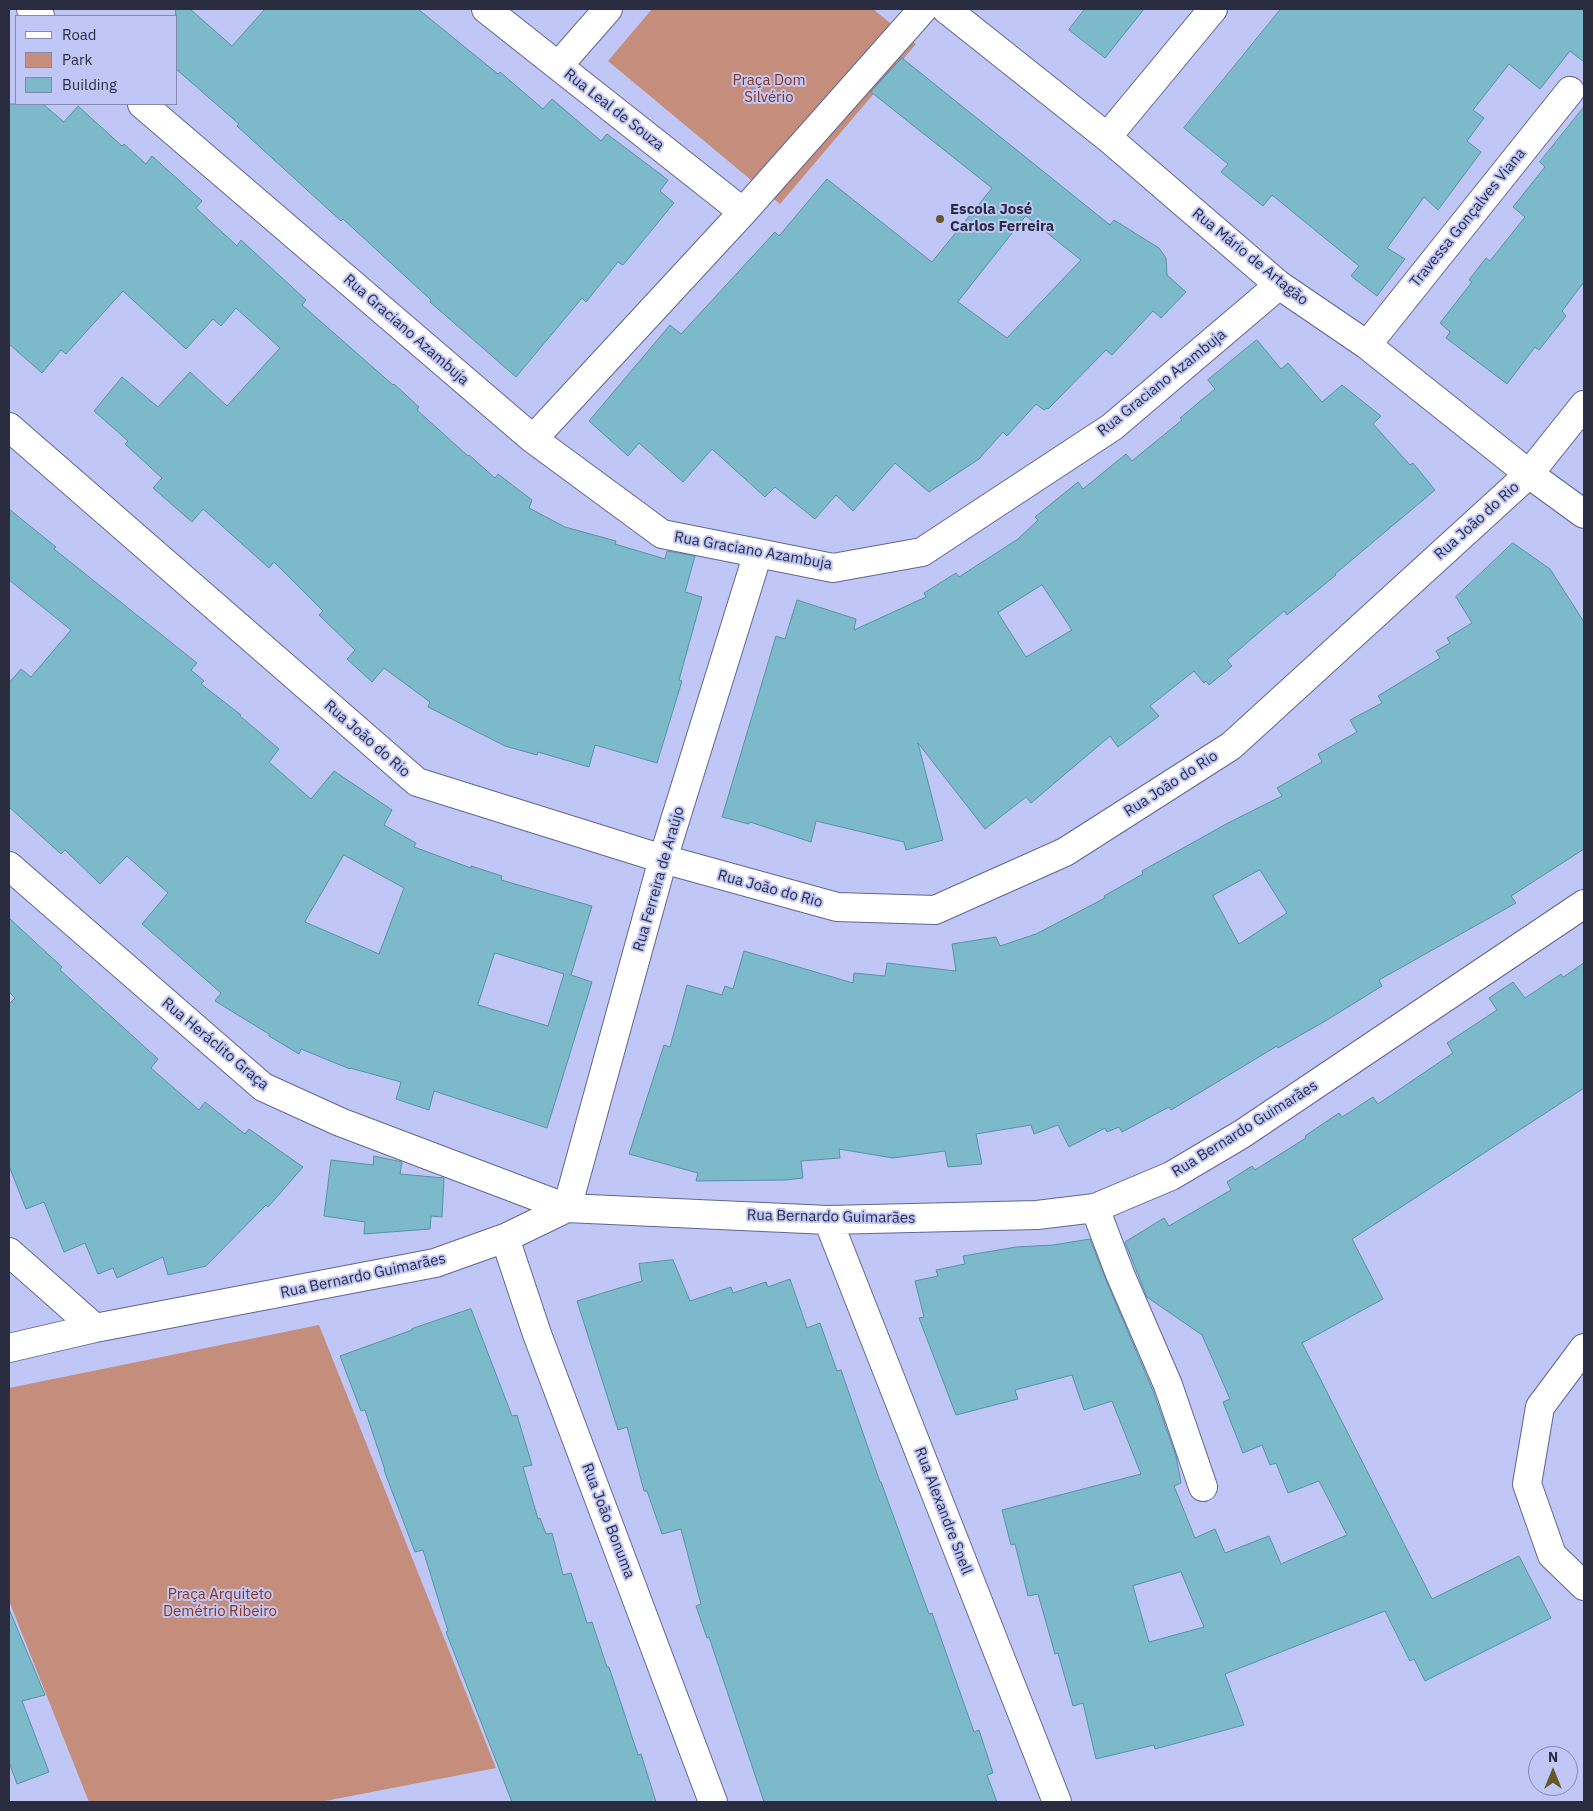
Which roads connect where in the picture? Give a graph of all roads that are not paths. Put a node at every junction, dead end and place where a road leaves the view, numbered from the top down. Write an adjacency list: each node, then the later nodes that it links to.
1 (486, 9): 6 (street, Rua Leal de Souza)
2 (608, 9): 6 (street)
3 (923, 9): 10 (street)
4 (946, 9): 9 (street, Rua Mário de Artagão)
5 (1213, 9): 9 (street)
6 (558, 66): 10 (street, Rua Leal de Souza)
7 (1570, 91): 12 (street, Travessa Gonçalves Viana)
8 (143, 105): 15 (street, Rua Graciano Azambuja)
9 (1107, 137): 11 (street, Rua Mário de Artagão)
10 (743, 212): 15 (street)
11 (1280, 285): 12 (street, Rua Mário de Artagão); 18 (street, Rua Graciano Azambuja)
12 (1367, 345): 16 (street, Rua Mário de Artagão)
13 (1584, 405): 16 (street, Rua João do Rio)
14 (9, 427): 19 (street, Rua João do Rio)
15 (533, 439): 18 (street, Rua Graciano Azambuja)
16 (1529, 474): 17 (street, Rua Mário de Artagão); 19 (street, Rua João do Rio)
17 (1584, 514)
18 (758, 553): 19 (street, Rua Ferreira de Araújo)
19 (663, 859): 22 (street, Rua Ferreira de Araújo)
20 (9, 866): 22 (street, Rua Heráclito Graça)
21 (1584, 904): 23 (street, Rua Bernardo Guimarães)
22 (567, 1208): 24 (street, Rua Bernardo Guimarães); 25 (street, Rua Bernardo Guimarães)
23 (1095, 1208): 24 (street, Rua Bernardo Guimarães); 30 (street)
24 (828, 1220): 33 (street, Rua Alexandre Snell)
25 (505, 1238): 27 (street, Rua Bernardo Guimarães); 32 (street, Rua João Bonuma)
26 (9, 1252): 27 (street)
27 (95, 1328): 28 (street, Rua Bernardo Guimarães)
28 (9, 1348)
29 (1584, 1348): 31 (street)
30 (1202, 1487)
31 (1584, 1586)
32 (713, 1802)
33 (1057, 1802)

